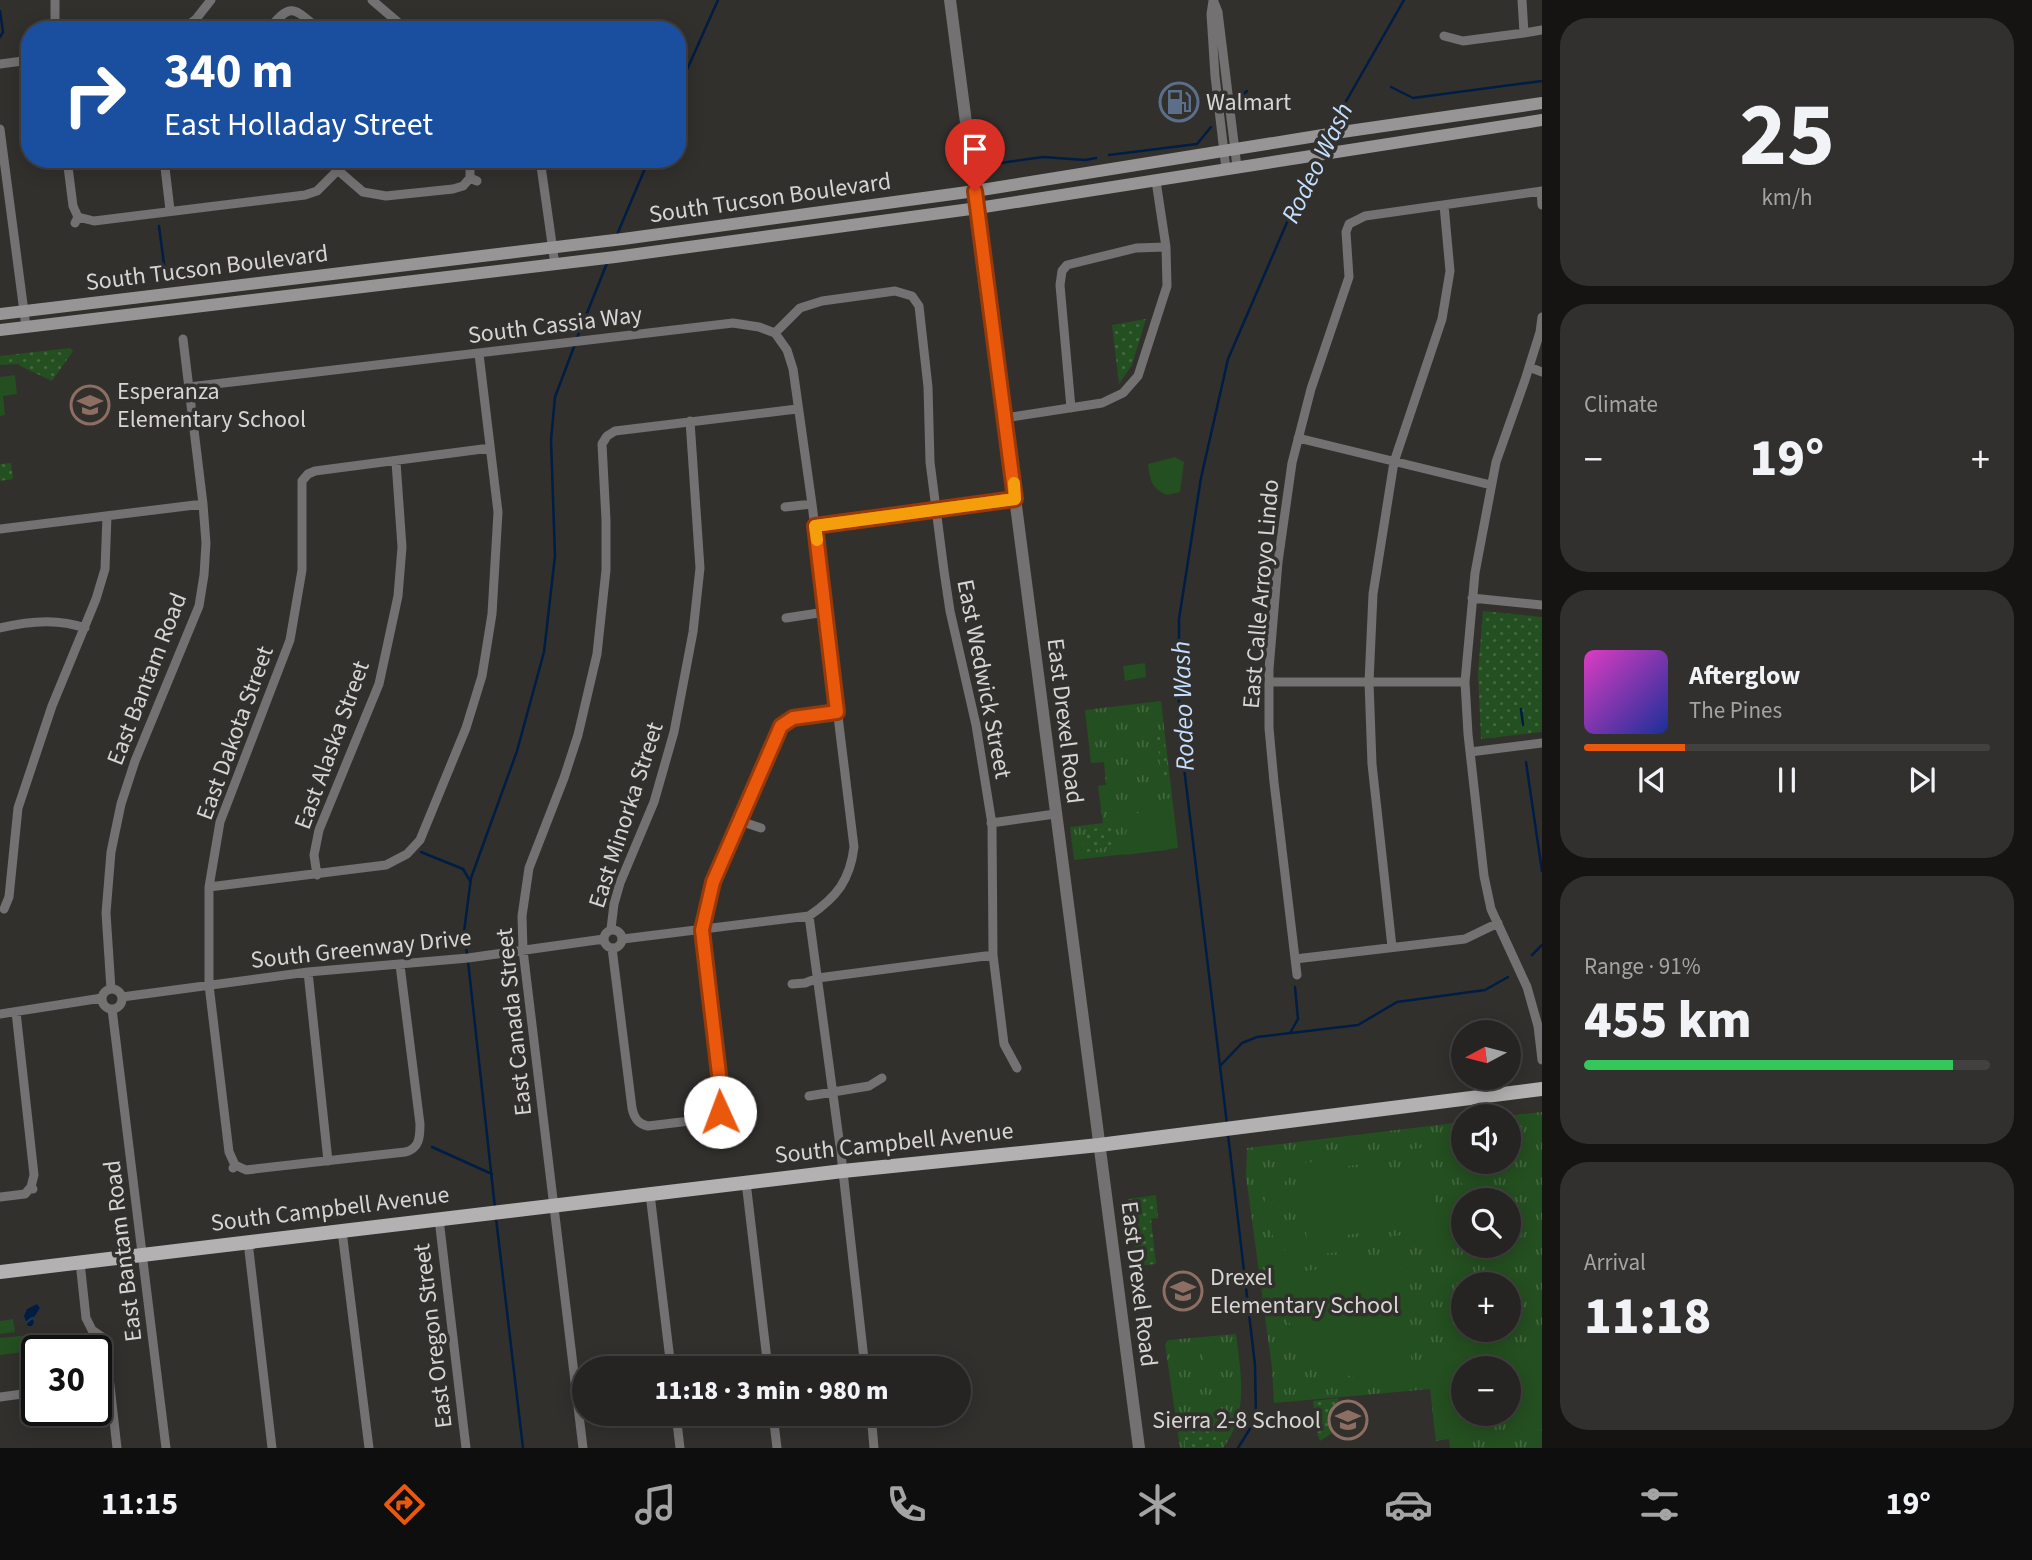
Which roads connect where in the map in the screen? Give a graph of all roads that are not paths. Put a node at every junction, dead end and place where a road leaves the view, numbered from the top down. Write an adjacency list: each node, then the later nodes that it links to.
1 (55, 0): 7 (street)
2 (211, 0): 8 (street)
3 (372, 0): 11 (street)
4 (950, 0): 29 (street, East Drexel Road)
5 (1521, 0): 13 (street)
6 (1213, 1): 20 (street)
7 (55, 21)
8 (193, 21)
9 (275, 21): 10 (street)
10 (309, 21)
11 (396, 21)
12 (1542, 30): 13 (street)
13 (1524, 33): 14 (street)
14 (1444, 36)
15 (21, 61): 16 (street)
16 (0, 64)
17 (1542, 103): 20 (main road, South Tucson Boulevard)
18 (1542, 120): 26 (main road, South Tucson Boulevard)
19 (0, 129): 31 (street)
20 (1229, 151): 26 (street); 29 (main road, South Tucson Boulevard)
21 (68, 168): 35 (street)
22 (165, 168): 35 (street)
23 (336, 168): 27 (street)
24 (470, 168): 27 (street)
25 (541, 168): 37 (street)
26 (1232, 168): 28 (main road, South Tucson Boulevard)
27 (338, 170): 35 (street)
28 (1156, 181): 34 (main road, South Tucson Boulevard); 36 (street)
29 (975, 191): 34 (street, East Drexel Road); 37 (main road, South Tucson Boulevard)
30 (1541, 191): 32 (street); 33 (street)
31 (5, 204): 39 (street)
32 (1444, 205): 54 (street, East Calle Arroyo Lindo); 57 (street)
33 (1542, 205)
34 (978, 208): 38 (main road, South Tucson Boulevard); 52 (street, East Drexel Road)
35 (170, 210)
36 (1166, 247): 50 (street); 50 (street)
37 (553, 248): 38 (street); 39 (main road, South Tucson Boulevard)
38 (555, 265): 42 (main road, South Tucson Boulevard)
39 (24, 311): 40 (main road, South Tucson Boulevard); 42 (street)
40 (0, 314)
41 (1542, 317): 47 (street)
42 (26, 327): 43 (main road, South Tucson Boulevard)
43 (0, 330)
44 (775, 333): 46 (street, South Cassia Way); 51 (street); 63 (street, East Wedwick Street)
45 (183, 339): 49 (street, East Bantam Road)
46 (479, 354): 49 (street, South Cassia Way); 55 (street)
47 (1529, 367): 48 (street); 58 (street)
48 (1542, 372)
49 (189, 387): 60 (street, East Bantam Road)
50 (1071, 408): 52 (street)
51 (797, 409): 53 (street); 61 (street)
52 (1005, 418): 59 (street, East Drexel Road)
53 (690, 421): 88 (street, East Minorka Street); 94 (street, East Canada Street)
54 (1298, 438): 57 (street); 74 (street, East Calle Arroyo Lindo)
55 (490, 448): 56 (street); 83 (street)
56 (396, 462): 83 (street, East Alaska Street); 84 (street, East Dakota Street)
57 (1394, 462): 58 (street); 75 (street)
58 (1491, 485): 67 (street)
59 (1015, 499): 63 (street); 79 (street, East Drexel Road)
60 (203, 504): 64 (street); 103 (street, East Bantam Road)
61 (812, 504): 62 (street); 65 (street)
62 (785, 507)
63 (937, 510): 65 (street); 81 (street, East Wedwick Street)
64 (107, 516): 66 (street); 72 (street)
65 (815, 526): 69 (street)
66 (0, 529)
67 (1472, 598): 68 (street); 73 (street)
68 (1542, 605)
69 (825, 612): 70 (street); 76 (street)
70 (786, 618)
71 (0, 628): 72 (street)
72 (85, 628): 85 (street)
73 (1465, 681): 75 (street); 78 (street)
74 (1269, 682): 75 (street); 96 (street, East Calle Arroyo Lindo)
75 (1369, 682): 92 (street)
76 (837, 712): 80 (street); 86 (street)
77 (1542, 743): 78 (street)
78 (1470, 752): 87 (street)
79 (1055, 814): 81 (street); 115 (street, East Drexel Road)
80 (740, 821): 82 (street); 89 (street)
81 (991, 823): 95 (street, East Wedwick Street)
82 (761, 828)
83 (317, 875): 84 (street)
84 (209, 887): 102 (street, East Dakota Street)
85 (4, 911)
86 (809, 916): 89 (street); 100 (street)
87 (1498, 923): 92 (street); 109 (street)
88 (611, 929): 90 (street); 91 (street)
89 (702, 930): 91 (street); 93 (street, East Minorka Street)
90 (604, 939): 93 (street); 94 (street, South Greenway Drive)
91 (623, 939): 93 (street)
92 (1392, 947): 96 (street)
93 (612, 948)
94 (523, 950): 97 (street, South Greenway Drive); 121 (street, East Canada Street)
95 (993, 955): 100 (street); 110 (street, East Wedwick Street)
96 (1295, 959): 99 (street, East Calle Arroyo Lindo)
97 (400, 965): 98 (street, South Greenway Drive); 116 (street)
98 (309, 972): 102 (street, South Greenway Drive); 116 (street)
99 (1297, 975)
100 (818, 978): 101 (street); 113 (street)
101 (792, 984)
102 (209, 985): 104 (street, South Greenway Drive); 116 (street, East Dakota Street)
103 (111, 989): 104 (street); 105 (street)
104 (122, 997): 106 (street)
105 (102, 998): 106 (street); 107 (street)
106 (112, 1009): 125 (street, East Bantam Road)
107 (16, 1012): 108 (street); 120 (street)
108 (0, 1014)
109 (1542, 1060)
110 (1017, 1068)
111 (882, 1079): 113 (street)
112 (1542, 1089): 115 (main road, South Campbell Avenue)
113 (833, 1092): 114 (street); 117 (street)
114 (809, 1096)
115 (1099, 1145): 117 (main road, South Campbell Avenue); 147 (street, East Drexel Road)
116 (328, 1161)
117 (843, 1171): 118 (main road, South Campbell Avenue); 131 (street)
118 (746, 1182): 119 (main road, South Campbell Avenue); 130 (street)
119 (650, 1194): 121 (main road, South Campbell Avenue); 129 (street)
120 (0, 1197)
121 (553, 1205): 122 (main road, South Campbell Avenue); 143 (street, East Canada Street)
122 (439, 1219): 123 (main road, South Campbell Avenue); 142 (street, East Oregon Street)
123 (342, 1231): 124 (main road, South Campbell Avenue); 141 (street)
124 (248, 1242): 125 (main road, South Campbell Avenue); 140 (street)
125 (143, 1255): 126 (main road, South Campbell Avenue); 139 (street, East Bantam Road)
126 (80, 1262): 127 (main road, South Campbell Avenue); 128 (street)
127 (0, 1272)
128 (99, 1335)
129 (670, 1356)
130 (767, 1356)
131 (864, 1356)
132 (21, 1394): 133 (street)
133 (0, 1396)
134 (112, 1407): 138 (street)
135 (677, 1426): 144 (street)
136 (774, 1426): 145 (street)
137 (872, 1426): 146 (street)
138 (117, 1448)
139 (166, 1448)
140 (272, 1448)
141 (369, 1448)
142 (466, 1448)
143 (583, 1448)
144 (680, 1448)
145 (777, 1448)
146 (874, 1448)
147 (1139, 1448)

